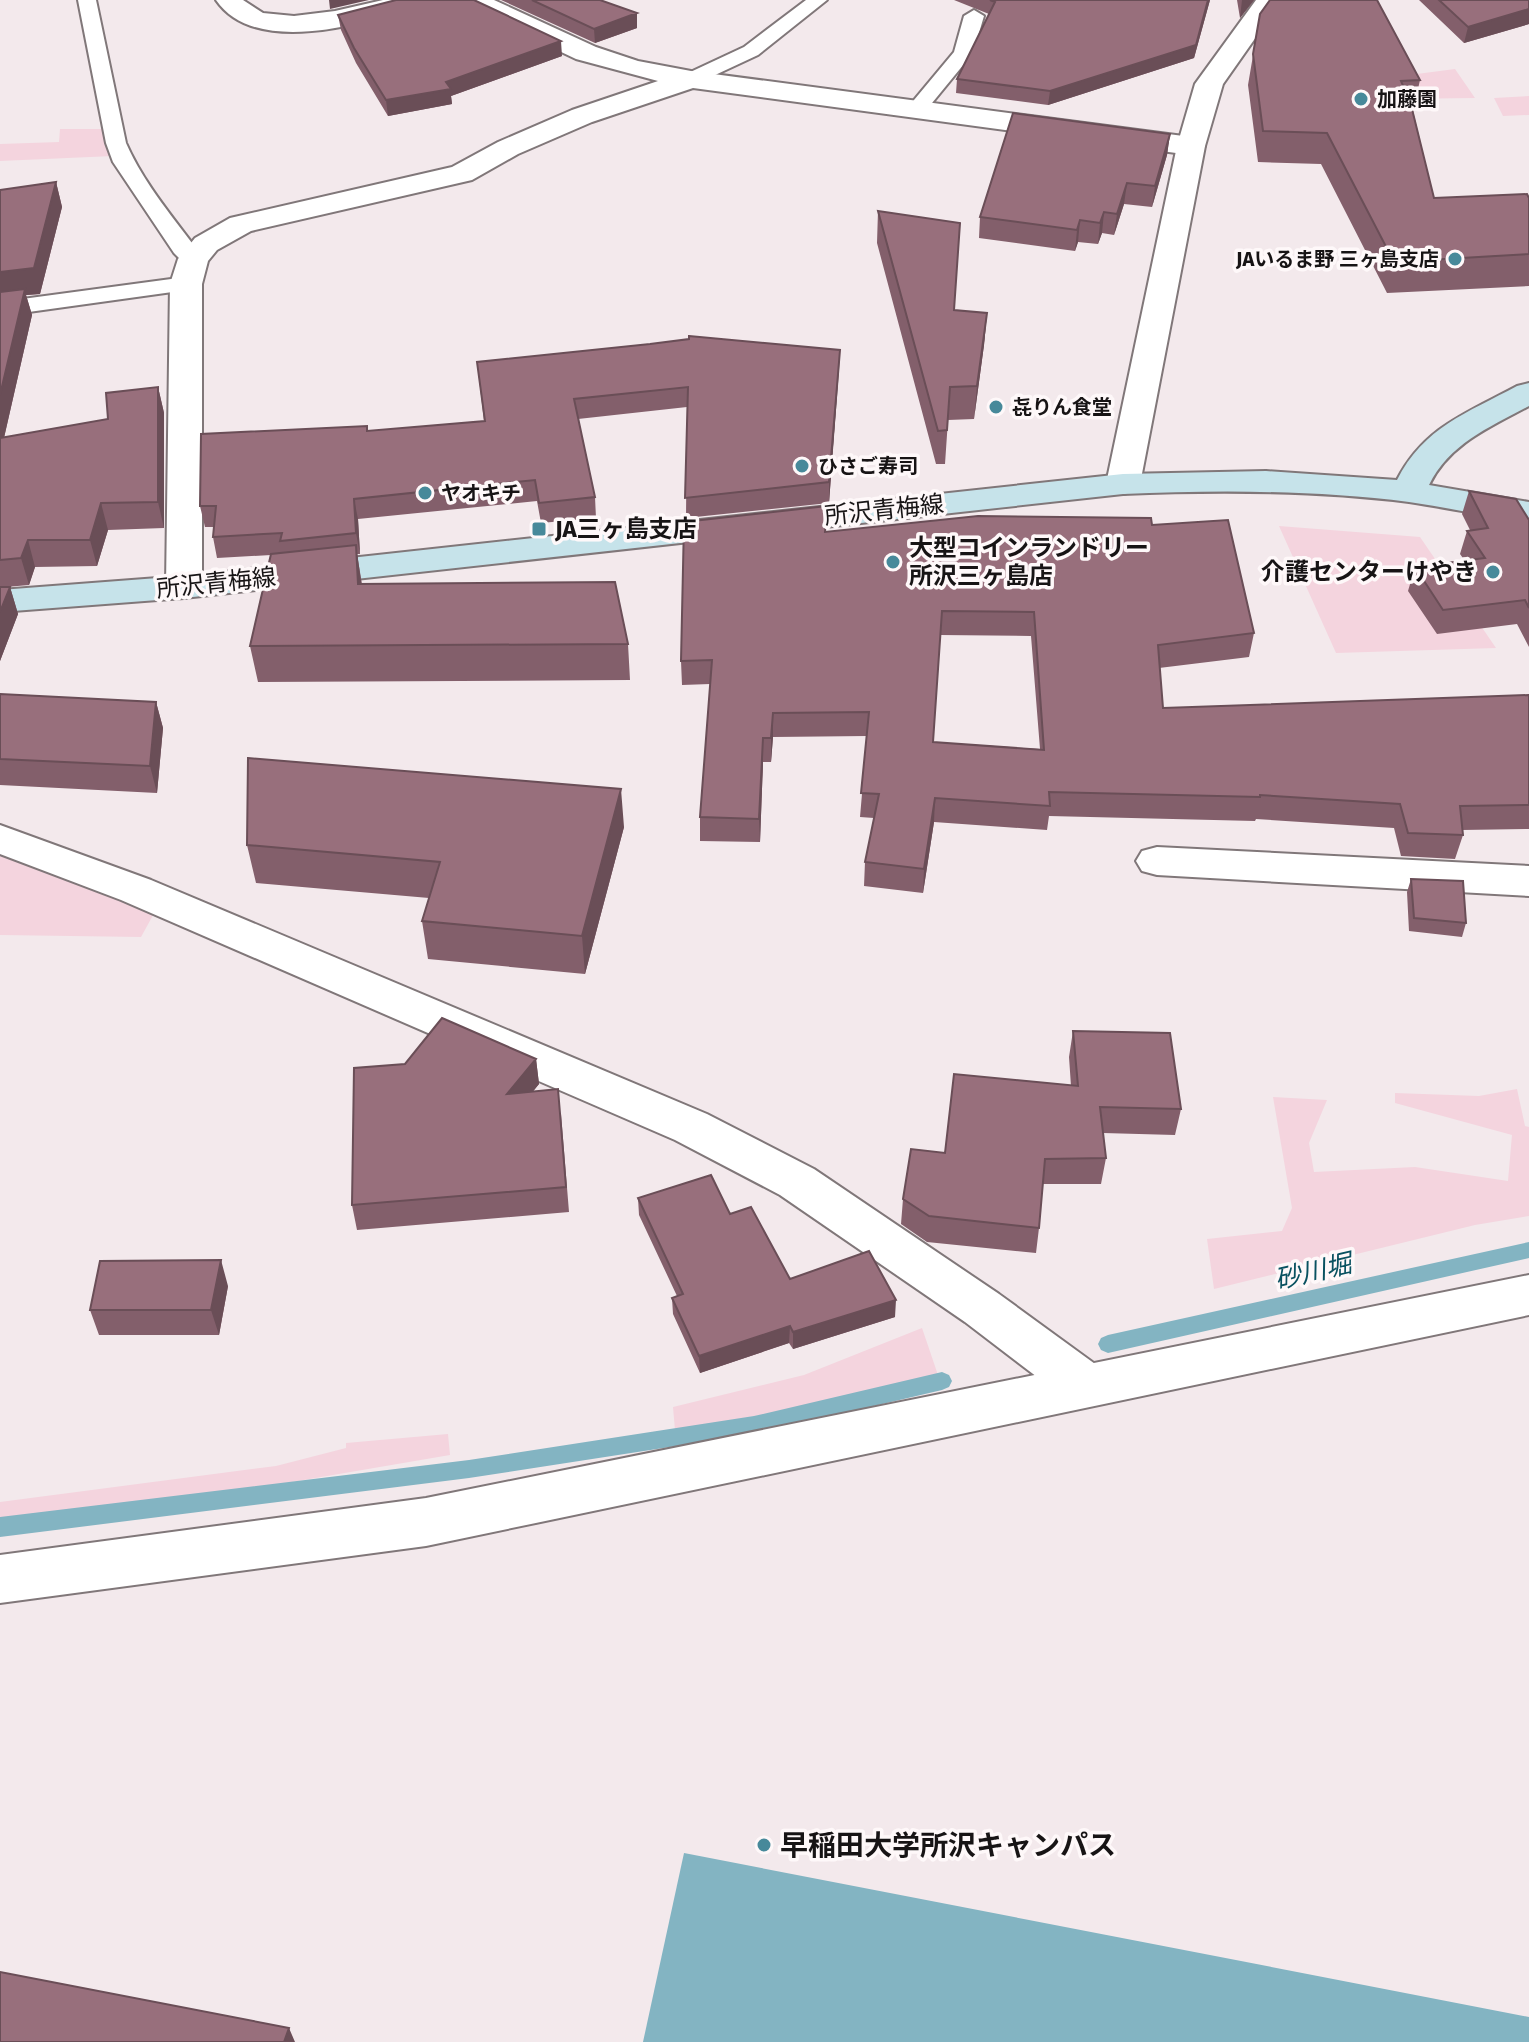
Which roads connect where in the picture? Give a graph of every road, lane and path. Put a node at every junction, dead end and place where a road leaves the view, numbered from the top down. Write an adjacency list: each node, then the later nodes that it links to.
1 (87, 0): 11 (lane)
2 (229, 0): 3 (street)
3 (409, 0)
4 (473, 0): 8 (street)
5 (818, 0): 8 (lane)
6 (1269, 0): 10 (street)
7 (974, 16): 9 (lane)
8 (691, 79): 9 (street); 11 (street)
9 (916, 110): 10 (street)
10 (1191, 146): 14 (street)
11 (190, 272): 12 (lane); 17 (street)
12 (0, 309)
13 (1529, 393): 15 (main road)
14 (1123, 484): 15 (main road, 所沢青梅線); 17 (main road, 所沢青梅線)
15 (1408, 492): 16 (main road, 所沢青梅線)
16 (1529, 513)
17 (184, 587): 18 (main road, 所沢青梅線)
18 (0, 601)
19 (0, 839): 23 (street)
20 (1157, 861): 21 (street)
21 (1529, 881)
22 (1529, 1295): 23 (street)
23 (1084, 1384): 24 (street)
24 (0, 1579)

